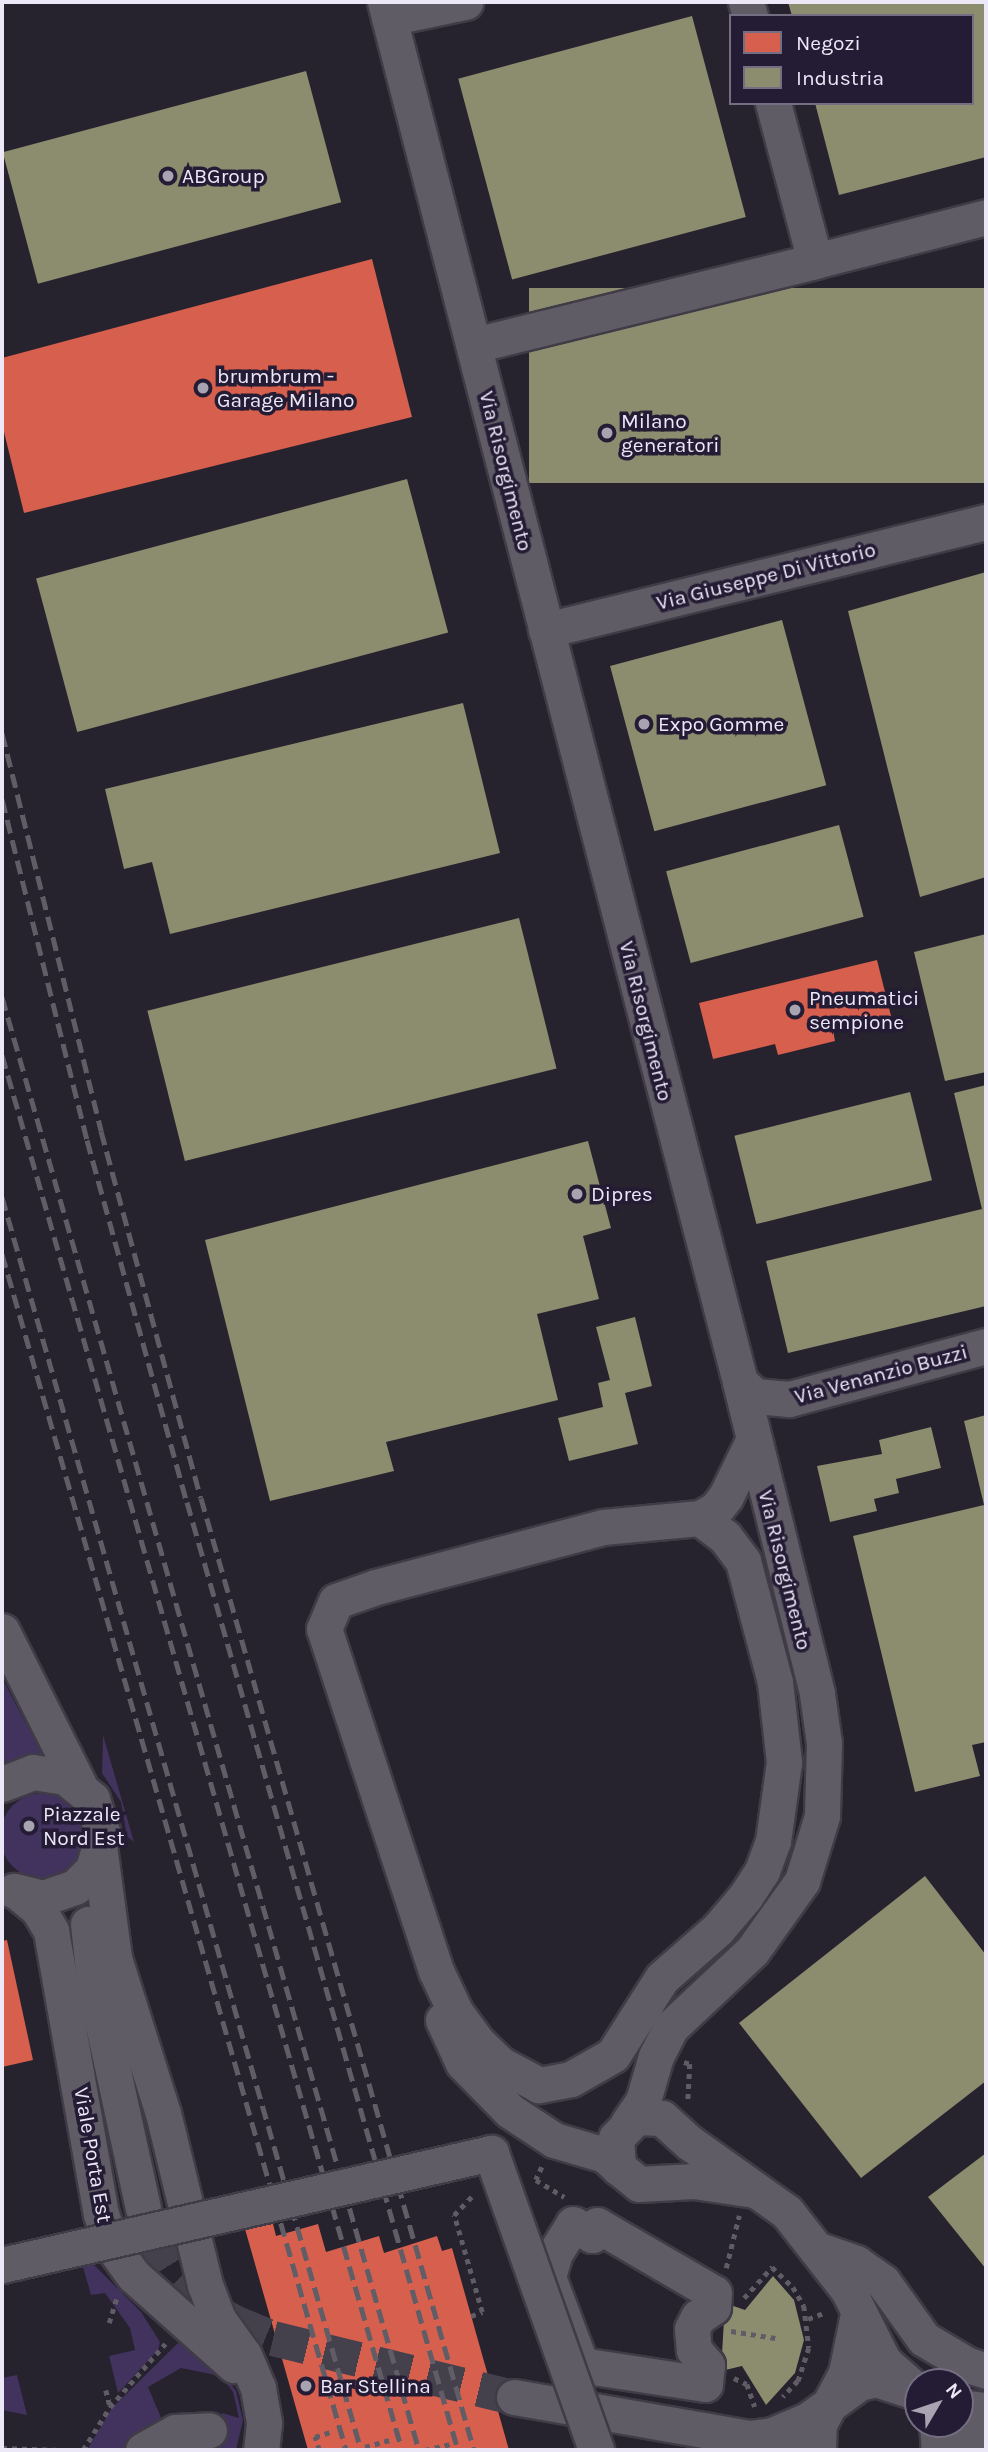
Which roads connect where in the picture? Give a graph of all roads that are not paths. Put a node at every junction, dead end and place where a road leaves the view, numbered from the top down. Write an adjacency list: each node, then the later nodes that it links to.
1 (465, 2): 2 (street)
2 (387, 10): 6 (street, Via Risorgimento)
3 (774, 105): 5 (street)
4 (986, 218): 5 (street)
5 (815, 261): 6 (street)
6 (474, 345): 8 (street, Via Risorgimento)
7 (986, 522): 8 (street, Via Giuseppe Di Vittorio)
8 (546, 631): 10 (street, Via Risorgimento)
9 (986, 1346): 10 (street, Via Venanzio Buzzi)
10 (740, 1382): 11 (street, Via Risorgimento)
11 (752, 1443): 12 (street); 20 (street, Via Risorgimento)
12 (700, 1518): 18 (street); 18 (street)
13 (2, 1631): 15 (street)
14 (2, 1784): 15 (street)
15 (79, 1785): 16 (street)
16 (97, 1861): 17 (street); 19 (street); 39 (street, Viale Porta Est)
17 (22, 1893): 19 (street); 39 (street, Viale Porta Est)
18 (436, 1971): 23 (street)
19 (95, 1988): 26 (street)
20 (693, 2005): 21 (street, Via Risorgimento); 22 (street)
21 (628, 2123): 22 (street); 23 (street)
22 (678, 2132): 24 (street); 25 (street)
23 (620, 2169): 24 (street)
24 (657, 2184): 25 (street)
25 (747, 2199): 27 (street)
26 (143, 2208)
27 (821, 2251): 30 (street); 31 (street)
28 (555, 2253): 28 (street)
29 (2, 2265): 41 (street, bridge)
30 (847, 2311): 32 (street); 35 (street)
31 (986, 2371)
32 (904, 2381)
33 (904, 2388): 35 (street)
34 (514, 2397): 36 (street)
35 (834, 2398): 36 (street); 43 (street)
36 (756, 2424): 42 (street)
37 (209, 2430): 40 (street)
38 (986, 2433): 44 (street)
39 (268, 2436)
40 (143, 2450)
41 (596, 2450)
42 (787, 2450)
43 (818, 2450)
44 (960, 2450)

